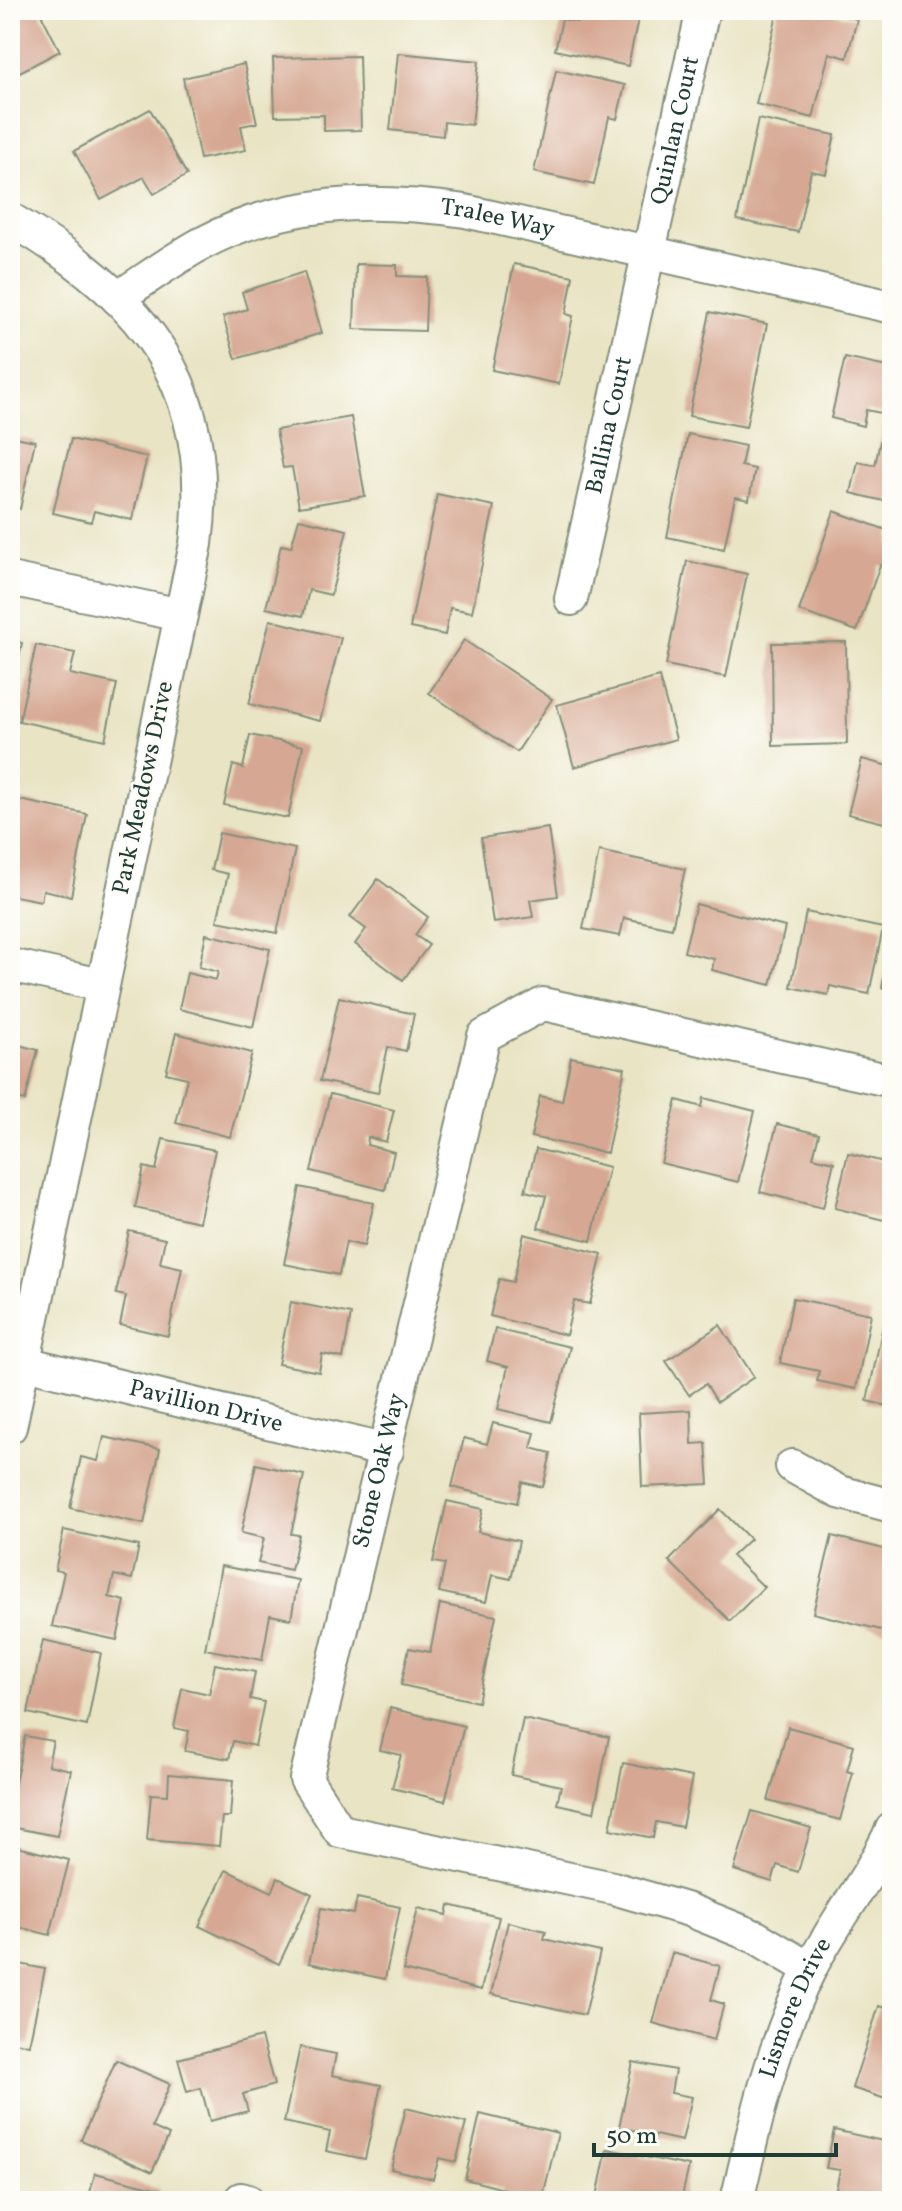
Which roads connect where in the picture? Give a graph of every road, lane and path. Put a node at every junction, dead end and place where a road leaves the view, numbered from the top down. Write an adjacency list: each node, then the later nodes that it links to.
1 (703, 10): 3 (street, Quinlan Court)
2 (10, 219): 4 (street, Park Meadows Drive)
3 (648, 253): 4 (street, Tralee Way); 5 (street, Tralee Way); 7 (street, Ballina Court)
4 (117, 298): 8 (street, Park Meadows Drive)
5 (892, 307)
6 (10, 579): 8 (street)
7 (571, 599)
8 (181, 615): 10 (street, Park Meadows Drive)
9 (10, 965): 10 (street)
10 (101, 985): 12 (street, Park Meadows Drive)
11 (892, 1081): 14 (street, Stone Oak Way)
12 (25, 1363): 13 (street, Park Meadows Drive); 14 (street, Pavillion Drive)
13 (10, 1427)
14 (387, 1451): 18 (street, Stone Oak Way)
15 (792, 1466): 16 (street)
16 (892, 1506)
17 (892, 1829): 18 (street, Lismore Drive)
18 (810, 1969): 19 (street, Lismore Drive)
19 (737, 2201)

